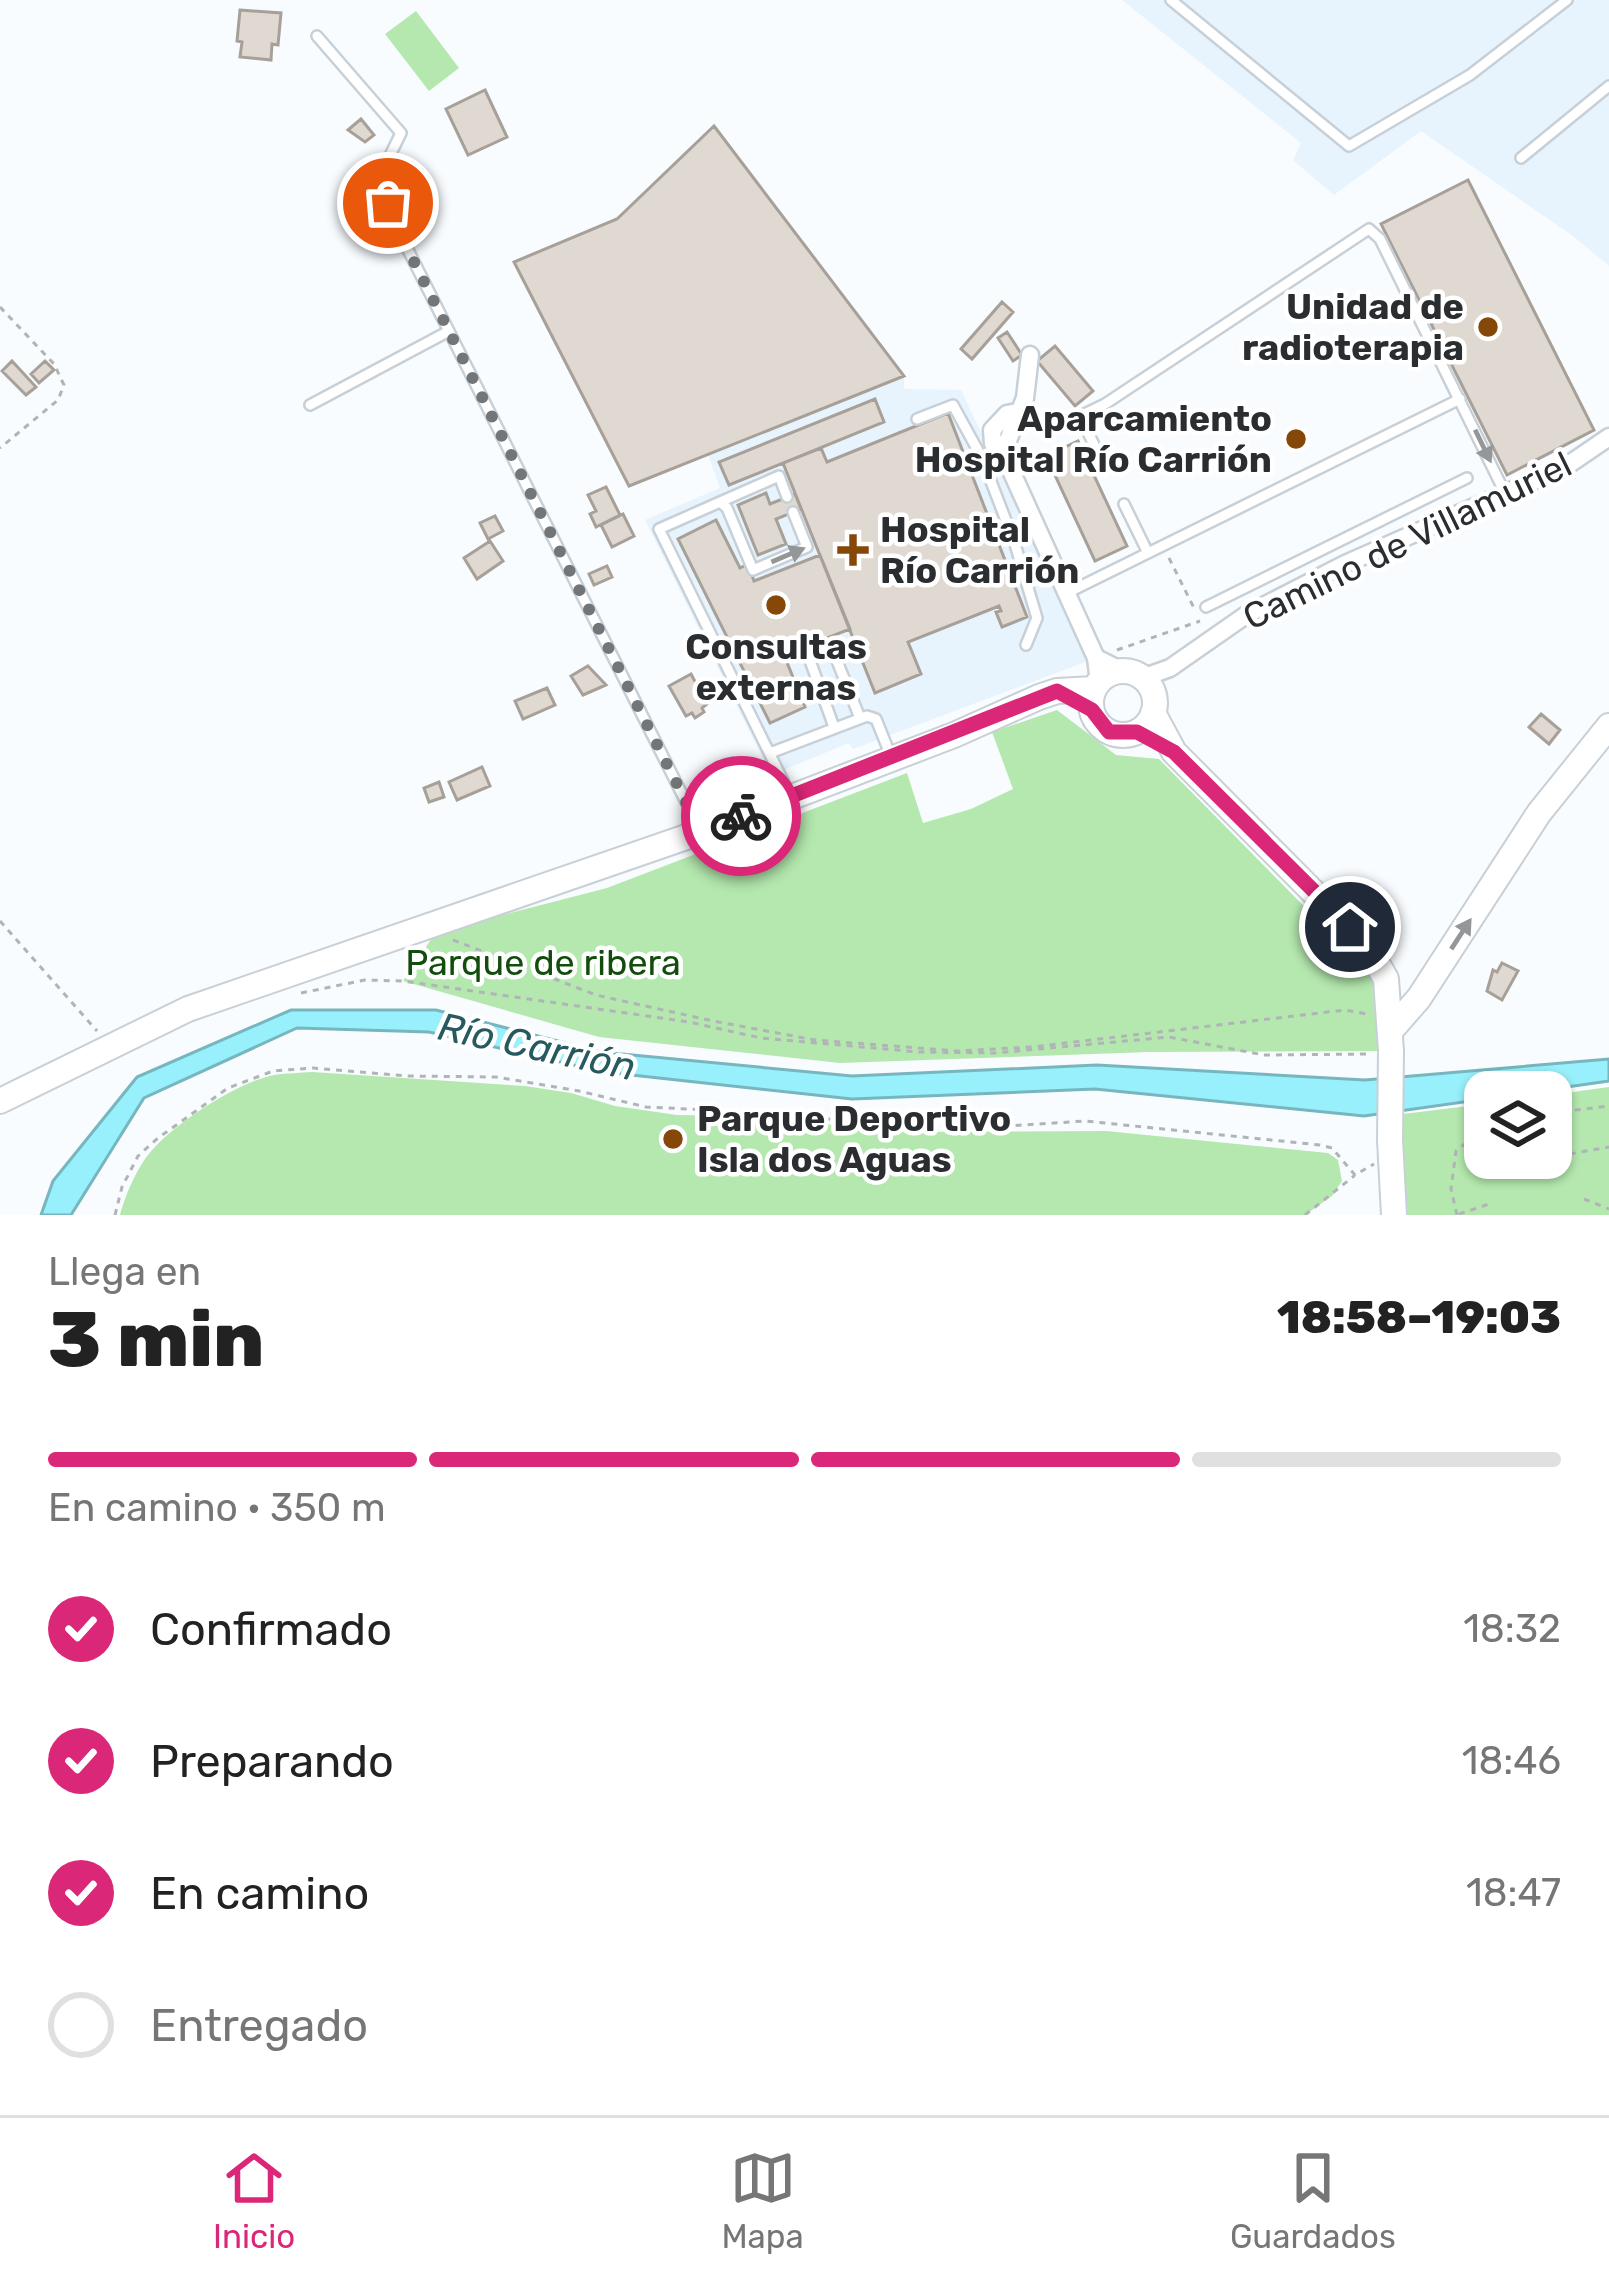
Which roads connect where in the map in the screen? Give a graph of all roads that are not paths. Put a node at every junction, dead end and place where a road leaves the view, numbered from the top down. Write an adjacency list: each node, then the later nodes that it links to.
1 (1172, 0): 2 (lane)
2 (1567, 0)
3 (316, 36): 6 (lane)
4 (1609, 86): 5 (lane)
5 (1521, 158)
6 (449, 331): 9 (lane); 31 (lane)
7 (1030, 355): 20 (street)
8 (1460, 399): 12 (lane); 14 (lane, one-way to 14); 19 (lane)
9 (310, 405)
10 (917, 419): 22 (lane)
11 (1609, 437): 14 (street, Camino de Villamuriel)
12 (1100, 457)
13 (1466, 478): 21 (lane)
14 (1505, 493): 23 (street, Camino de Villamuriel)
15 (787, 497): 16 (lane)
16 (720, 502): 18 (lane, one-way to 18); 28 (lane)
17 (1124, 504): 19 (lane)
18 (793, 512)
19 (1148, 553): 20 (lane)
20 (1066, 593): 23 (street)
21 (1206, 607)
22 (1026, 645)
23 (1107, 681): 25 (main road); 25 (main road); 29 (main road)
24 (860, 718): 27 (lane); 27 (lane); 29 (lane)
25 (1145, 723): 32 (main road)
26 (1609, 726): 33 (main road, one-way to 26)
27 (834, 728): 28 (lane)
28 (770, 752): 30 (lane)
29 (892, 759): 30 (main road)
30 (790, 796): 31 (main road)
31 (698, 833): 35 (main road)
32 (1387, 979): 33 (main road); 34 (main road)
33 (1421, 995): 34 (main road)
34 (1389, 1037): 36 (main road, bridge)
35 (0, 1101)
36 (1394, 1215)

